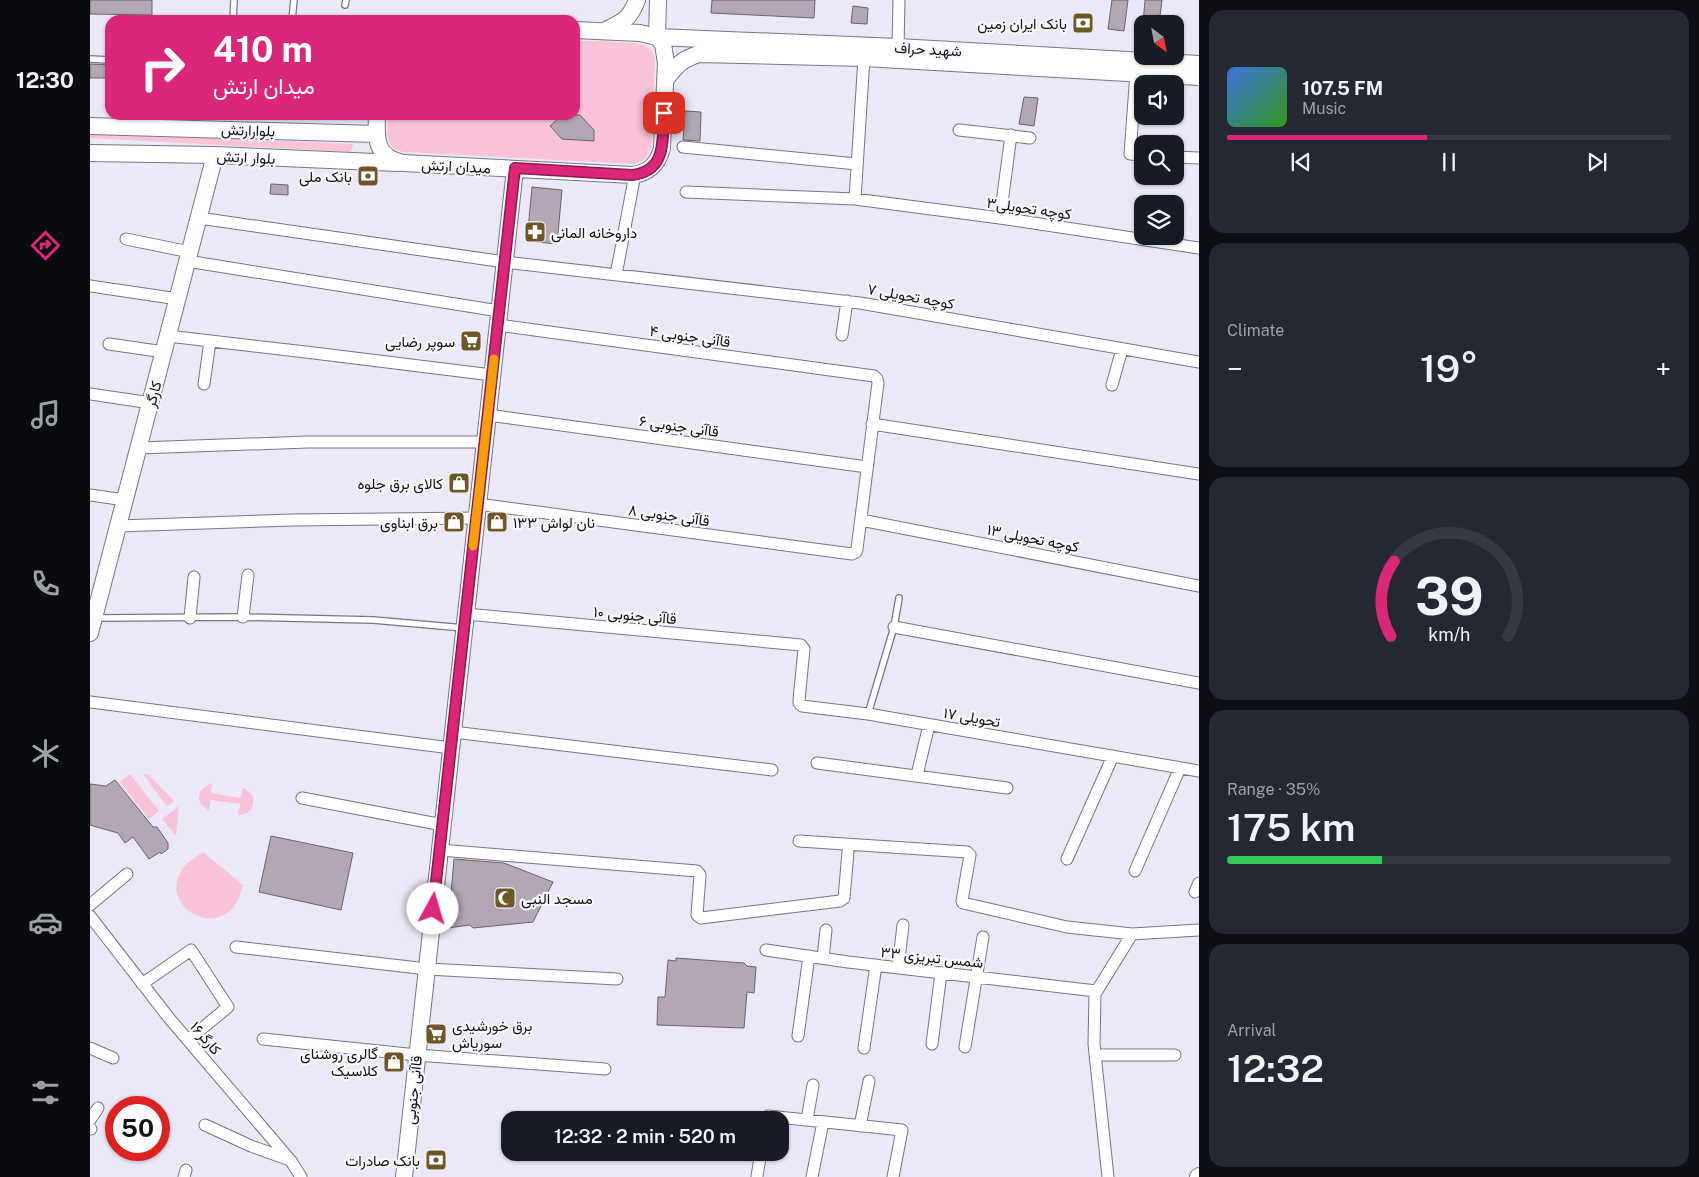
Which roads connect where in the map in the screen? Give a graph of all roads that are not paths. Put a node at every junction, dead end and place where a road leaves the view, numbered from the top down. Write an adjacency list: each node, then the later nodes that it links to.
1 (234, 0): 7 (lane)
2 (294, 0): 8 (lane)
3 (636, 0): 10 (main road)
4 (640, 0): 5 (main road)
5 (657, 0): 11 (main road)
6 (899, 0): 12 (street)
7 (233, 15)
8 (292, 15)
9 (580, 30): 10 (main road)
10 (603, 31): 11 (main road)
11 (657, 38): 13 (main road, شهید حراف); 20 (main road)
12 (898, 47): 13 (main road, شهید حراف); 17 (main road, شهید حراف)
13 (749, 48): 14 (main road); 20 (main road)
14 (864, 58): 18 (main road); 34 (street)
15 (90, 59): 16 (lane)
16 (105, 60)
17 (1199, 64)
18 (1136, 73): 19 (main road); 29 (street)
19 (1199, 78)
20 (666, 79): 36 (main road)
21 (377, 120): 24 (main road, میدان ارتش)
22 (90, 126): 24 (main road, بلوارارتش)
23 (959, 130): 25 (street)
24 (376, 134): 33 (main road, میدان ارتش)
25 (1011, 136): 26 (street); 40 (street)
26 (1030, 138)
27 (683, 148): 34 (street)
28 (90, 153): 30 (main road, بلوار ارتش)
29 (1134, 154)
30 (215, 155): 33 (main road, بلوار ارتش); 39 (main road, کارگر)
31 (1184, 157): 32 (street)
32 (1199, 158)
33 (403, 163): 35 (main road, میدان ارتش)
34 (857, 164): 38 (street)
35 (515, 168): 36 (main road, میدان ارتش); 44 (main road, قاآنی جنوبی)
36 (635, 174): 45 (street)
37 (686, 192): 38 (street, کوچه تحویلی۳)
38 (855, 199): 40 (street, کوچه تحویلی۳)
39 (199, 218): 43 (main road, کارگر); 44 (street, کوچه تحویلی ۷)
40 (1000, 218): 42 (street, کوچه تحویلی۳)
41 (126, 239): 43 (street, قاآنی جنوبی ۴)
42 (1199, 248)
43 (189, 256): 47 (main road, کارگر); 49 (street, قاآنی جنوبی ۴)
44 (505, 262): 45 (street, کوچه تحویلی ۷); 49 (main road, قاآنی جنوبی)
45 (616, 275): 48 (street, کوچه تحویلی ۷)
46 (90, 286): 47 (street)
47 (178, 299): 53 (main road, کارگر)
48 (847, 301): 50 (street); 54 (street, کوچه تحویلی ۷)
49 (498, 318): 56 (main road, قاآنی جنوبی); 62 (street, قاآنی جنوبی ۴)
50 (842, 335)
51 (210, 341): 53 (street); 56 (street); 57 (street)
52 (109, 344): 53 (street)
53 (166, 344): 60 (main road, کارگر)
54 (1122, 348): 55 (street, کوچه تحویلی ۷); 58 (street)
55 (1199, 362)
56 (492, 375): 61 (main road, قاآنی جنوبی)
57 (204, 384)
58 (1112, 385)
59 (90, 394): 60 (street)
60 (150, 403): 64 (main road, کارگر)
61 (488, 415): 63 (main road, قاآنی جنوبی); 65 (street, قاآنی جنوبی ۶)
62 (872, 424): 65 (street); 66 (street)
63 (485, 442): 64 (street); 69 (main road, قاآنی جنوبی)
64 (139, 448): 68 (main road, کارگر)
65 (867, 467): 70 (street)
66 (1199, 474)
67 (90, 495): 68 (street)
68 (125, 500): 71 (main road, کارگر)
69 (477, 511): 70 (street, قاآنی جنوبی ۸); 71 (street, قاآنی جنوبی ۸); 79 (main road, قاآنی جنوبی)
70 (861, 520): 74 (street, کوچه تحویلی ۱۳)
71 (118, 526): 75 (main road, کارگر)
72 (248, 575): 77 (street)
73 (194, 578): 78 (street)
74 (1199, 586)
75 (96, 591): 80 (main road, کارگر)
76 (899, 598): 81 (lane)
77 (244, 617): 78 (lane); 79 (lane)
78 (190, 618): 80 (lane)
79 (465, 621): 82 (street, قاآنی جنوبی ۱۰); 87 (main road, قاآنی جنوبی)
80 (92, 626)
81 (894, 627): 83 (street); 85 (lane)
82 (800, 645): 85 (street, تحویلی ۱۷)
83 (1199, 683)
84 (90, 702): 87 (street)
85 (868, 714): 86 (street, تحویلی ۱۷)
86 (929, 724): 88 (street, تحویلی ۱۷); 93 (street)
87 (452, 740): 91 (street); 96 (main road, قاآنی جنوبی)
88 (1113, 756): 90 (street, تحویلی ۱۷); 100 (street)
89 (816, 763): 93 (street)
90 (1180, 768): 92 (street, تحویلی ۱۷); 101 (street)
91 (772, 770)
92 (1199, 771)
93 (916, 775): 94 (street)
94 (1007, 788)
95 (302, 798): 96 (street)
96 (443, 825): 98 (main road, قاآنی جنوبی)
97 (799, 841): 108 (street)
98 (440, 850): 99 (street); 116 (main road, قاآنی جنوبی)
99 (848, 852)
100 (1067, 858)
101 (1135, 871)
102 (127, 874): 103 (street)
103 (90, 905)
104 (92, 922): 120 (street, کارگر۱۶)
105 (903, 925): 115 (street)
106 (826, 930): 113 (street)
107 (1199, 930): 108 (street)
108 (1132, 934): 121 (street)
109 (983, 937): 118 (street)
110 (236, 948): 116 (street)
111 (766, 950): 112 (street, شمس تبریزی ۳۳)
112 (809, 956): 113 (street, شمس تبریزی ۳۳); 122 (street)
113 (823, 958): 114 (street, شمس تبریزی ۳۳)
114 (876, 965): 115 (street, شمس تبریزی ۳۳); 128 (street)
115 (898, 968): 117 (street, شمس تبریزی ۳۳)
116 (426, 969): 119 (street); 129 (main road, قاآنی جنوبی)
117 (941, 973): 118 (street, شمس تبریزی ۳۳); 125 (street)
118 (978, 977): 121 (street, شمس تبریزی ۳۳); 126 (street)
119 (617, 979)
120 (142, 984): 124 (street, کارگر۱۶); 124 (street)
121 (1096, 991): 130 (street)
122 (798, 1036)
123 (263, 1039): 129 (street)
124 (188, 1040): 143 (street, کارگر۱۶)
125 (932, 1044)
126 (965, 1047)
127 (90, 1048): 132 (street)
128 (864, 1048)
129 (417, 1055): 133 (street); 147 (main road, قاآنی جنوبی)
130 (1095, 1055): 131 (street); 150 (street)
131 (1175, 1055)
132 (113, 1058)
133 (605, 1069)
134 (869, 1081): 142 (street)
135 (812, 1084): 138 (street)
136 (98, 1108): 141 (street)
137 (789, 1118): 138 (street)
138 (807, 1120): 139 (street)
139 (822, 1122): 142 (street); 148 (street)
140 (205, 1125): 143 (street)
141 (90, 1126)
142 (860, 1126): 149 (street)
143 (292, 1161): 146 (street, کارگر۱۶)
144 (760, 1161): 145 (street)
145 (757, 1176)
146 (301, 1177)
147 (404, 1177)
148 (812, 1177)
149 (893, 1177)
150 (1108, 1177)

